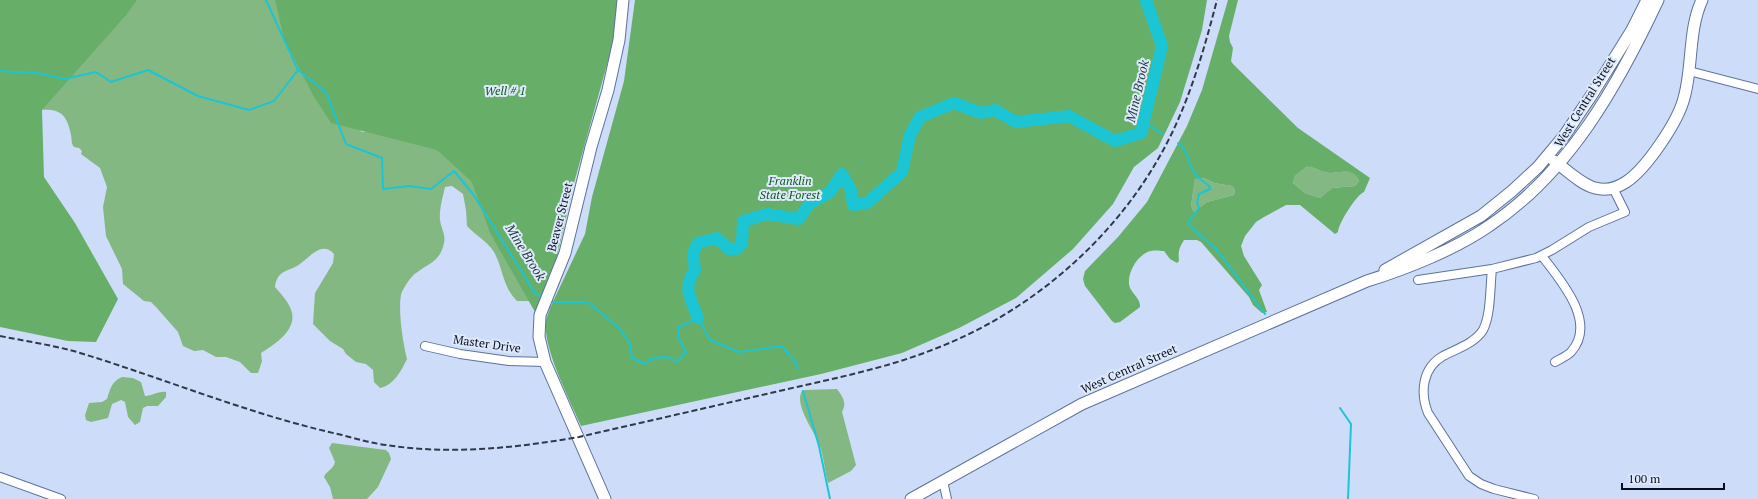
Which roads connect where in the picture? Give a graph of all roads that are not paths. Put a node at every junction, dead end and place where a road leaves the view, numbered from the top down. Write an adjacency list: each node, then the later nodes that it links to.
1 (623, 0): 15 (main road, Beaver Street)
2 (1647, 0): 7 (main road, West Central Street)
3 (1658, 0): 8 (main road, West Central Street)
4 (1702, 0): 5 (main road)
5 (1689, 71): 6 (street); 9 (main road)
6 (1758, 89)
7 (1548, 156): 8 (main road); 13 (main road, West Central Street)
8 (1559, 164): 9 (main road); 13 (main road, West Central Street)
9 (1613, 188): 10 (street)
10 (1542, 256): 11 (street); 16 (street)
11 (1492, 269): 12 (street); 23 (street)
12 (1418, 280)
13 (1367, 281): 18 (main road, West Central Street)
14 (425, 346): 15 (street, Master Drive)
15 (545, 362): 20 (main road, Beaver Street)
16 (1555, 362)
17 (0, 477): 19 (street)
18 (944, 481): 21 (main road, West Central Street); 22 (street)
19 (61, 499)
20 (605, 499)
21 (911, 499)
22 (947, 499)
23 (1534, 499)

